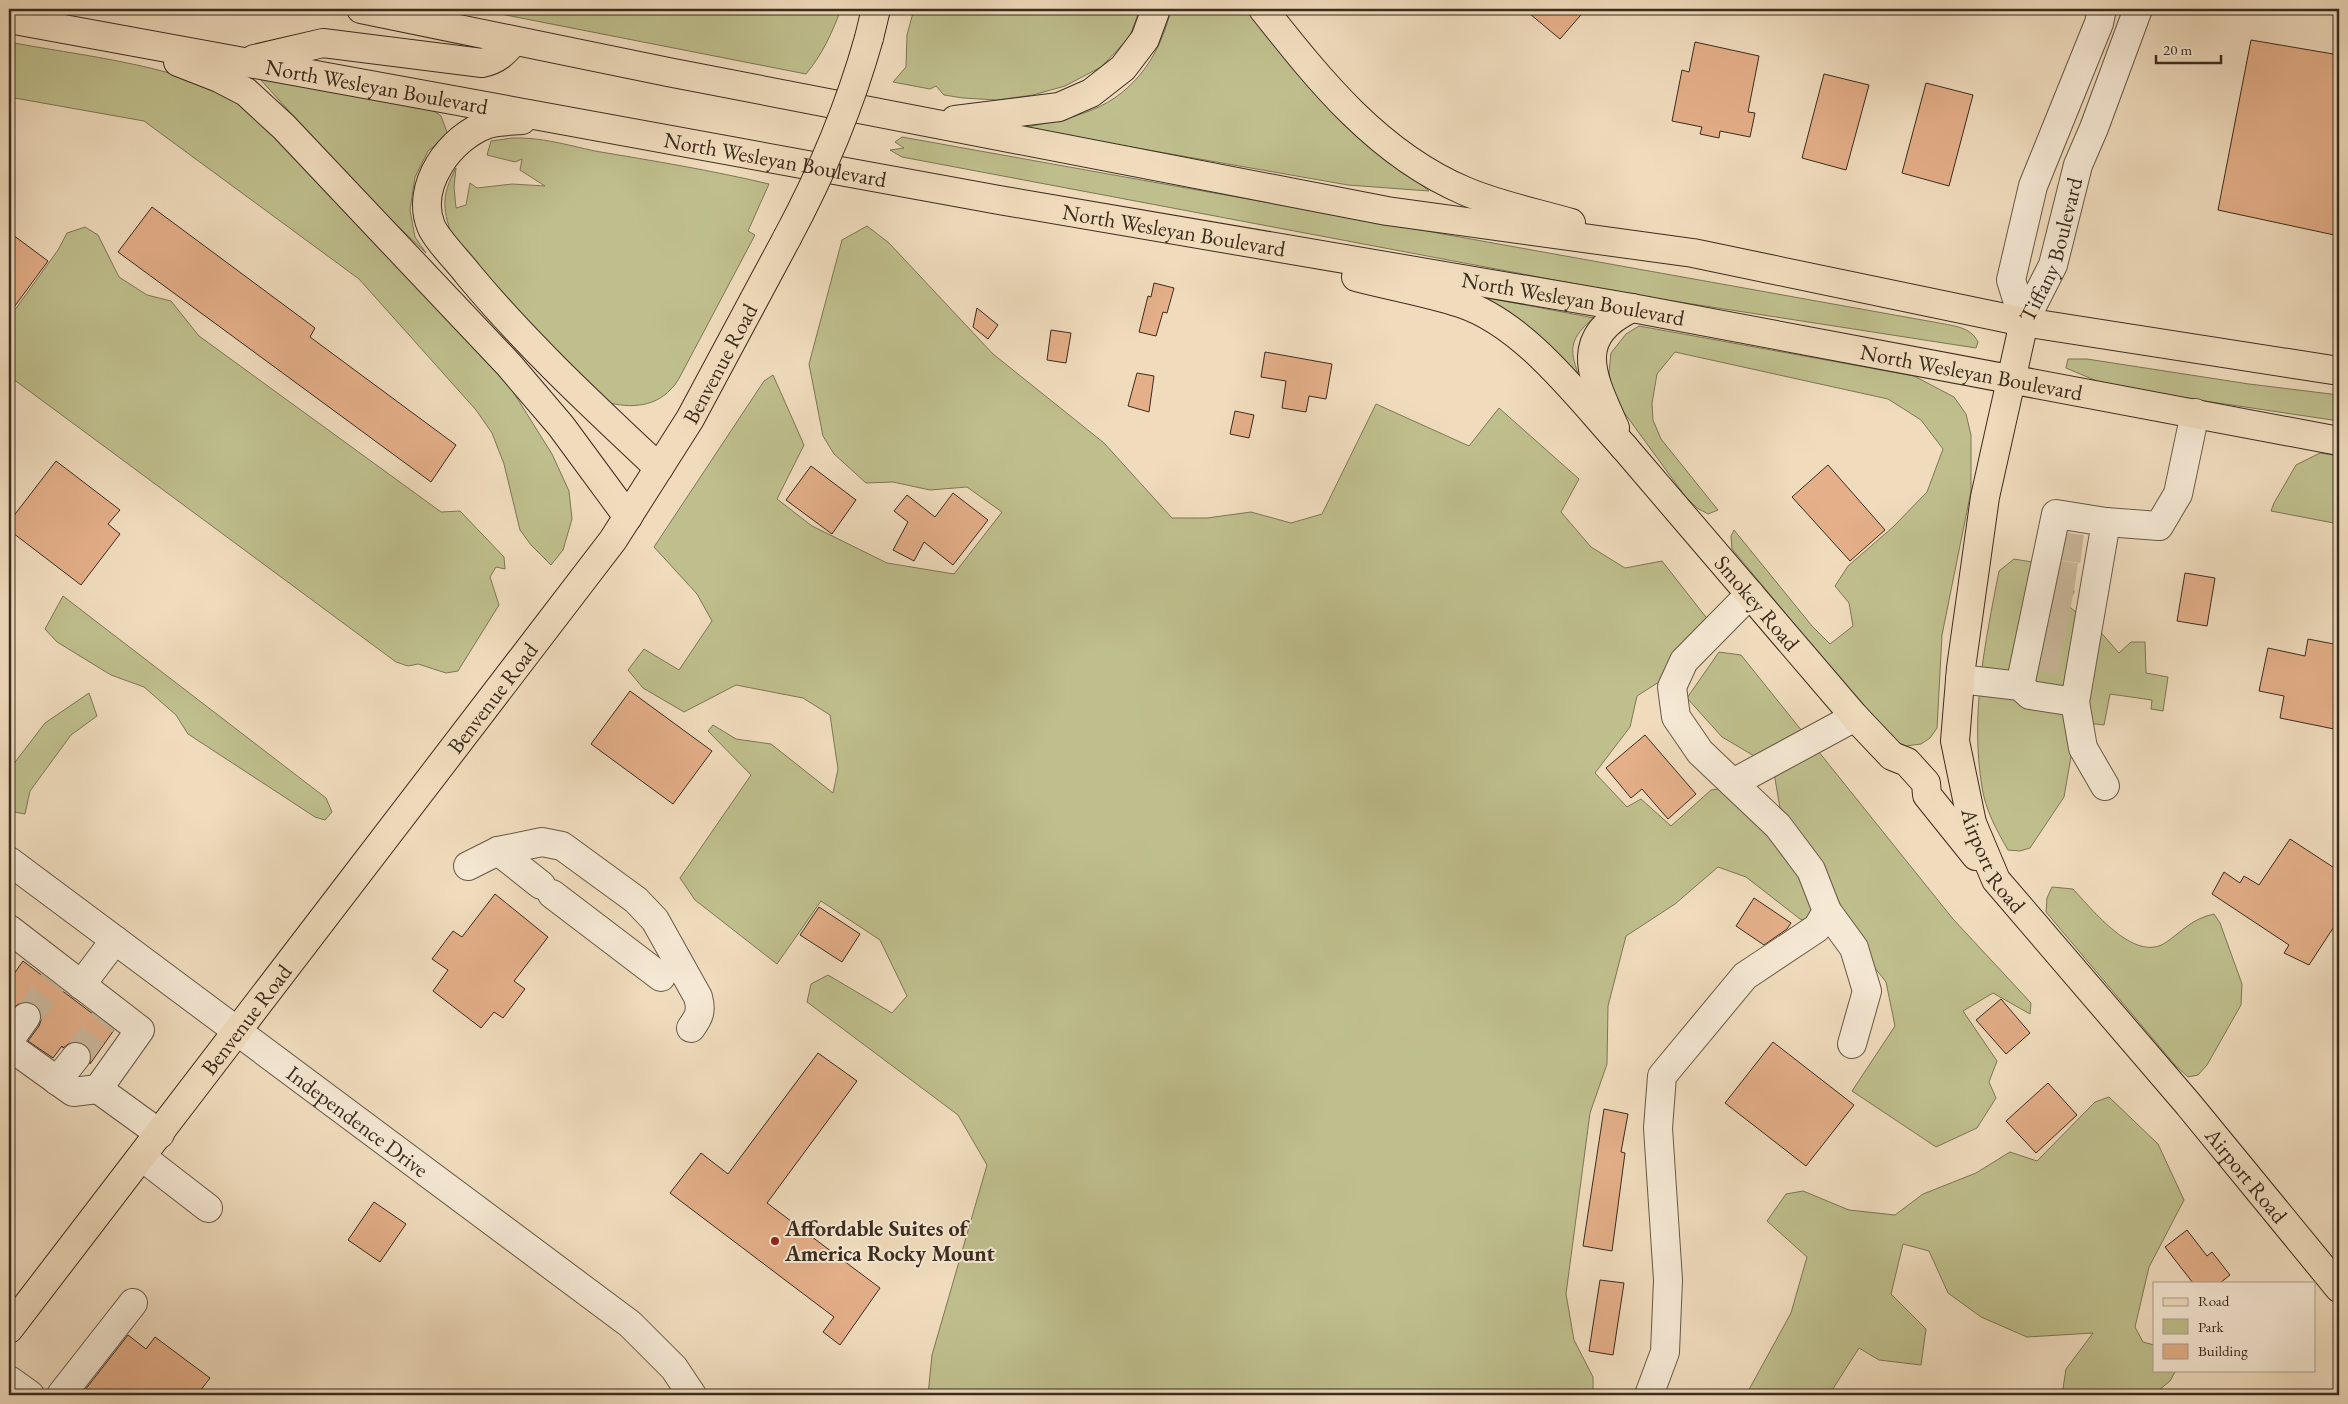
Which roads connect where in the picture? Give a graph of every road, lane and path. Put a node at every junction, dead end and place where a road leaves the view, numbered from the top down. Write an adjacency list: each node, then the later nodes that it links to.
1 (361, 9): 9 (main road)
2 (876, 9): 22 (main road, Benvenue Road, bridge)
3 (1156, 9): 11 (main road)
4 (1263, 9): 14 (main road)
5 (2102, 9): 16 (street, Tiffany Boulevard)
6 (2138, 9): 16 (street, Tiffany Boulevard)
7 (9, 19): 8 (main road, North Wesleyan Boulevard)
8 (47, 26): 10 (main road, North Wesleyan Boulevard); 23 (main road)
9 (514, 41): 10 (main road); 11 (main road)
10 (243, 62): 12 (main road, North Wesleyan Boulevard)
11 (929, 122): 14 (main road)
12 (608, 128): 13 (main road, North Wesleyan Boulevard); 22 (main road)
13 (1216, 236): 15 (main road, North Wesleyan Boulevard); 21 (main road, Smokey Road)
14 (1659, 249): 16 (main road)
15 (1632, 308): 18 (main road, North Wesleyan Boulevard); 21 (main road)
16 (2024, 322): 17 (main road); 18 (main road, Airport Road)
17 (2339, 371)
18 (2010, 379): 19 (main road, North Wesleyan Boulevard); 31 (main road, Airport Road)
19 (2195, 413): 20 (main road, North Wesleyan Boulevard); 24 (street)
20 (2339, 441)
21 (1624, 447): 27 (main road, Smokey Road)
22 (659, 468): 23 (main road, Benvenue Road)
23 (628, 517): 48 (main road, Benvenue Road)
24 (2106, 522): 25 (street); 25 (street)
25 (2073, 548): 26 (street); 26 (street)
26 (2068, 576): 28 (street); 28 (street)
27 (1750, 594): 34 (main road, Smokey Road); 35 (street)
28 (2063, 603): 29 (street); 29 (street)
29 (2057, 631): 30 (street); 30 (street)
30 (2051, 659): 32 (street); 33 (street)
31 (1960, 679): 32 (street); 40 (main road, Airport Road)
32 (2020, 686): 33 (street)
33 (2075, 702): 36 (street)
34 (1855, 717): 35 (street); 40 (main road, Smokey Road)
35 (1732, 783): 41 (street)
36 (2105, 786)
37 (498, 851): 39 (street); 44 (street); 44 (street)
38 (9, 862): 43 (street, Independence Drive)
39 (468, 866)
40 (1996, 880): 58 (main road, Airport Road)
41 (1827, 911): 50 (street); 65 (street)
42 (11, 936): 45 (street)
43 (115, 940): 45 (street); 48 (street, Independence Drive)
44 (669, 967): 47 (street)
45 (65, 979): 54 (street)
46 (26, 1017): 49 (street)
47 (691, 1028)
48 (238, 1032): 55 (main road, Benvenue Road); 64 (street, Independence Drive)
49 (9, 1041)
50 (1852, 1044)
51 (9, 1046): 53 (street)
52 (76, 1057): 53 (street)
53 (57, 1081): 54 (street)
54 (98, 1089): 55 (street)
55 (160, 1134): 56 (main road, Benvenue Road)
56 (142, 1157): 57 (street); 60 (main road, Benvenue Road)
57 (208, 1208)
58 (2339, 1288)
59 (133, 1304): 63 (street)
60 (9, 1329)
61 (9, 1380): 62 (street)
62 (30, 1395)
63 (61, 1395)
64 (692, 1395)
65 (1650, 1395)

